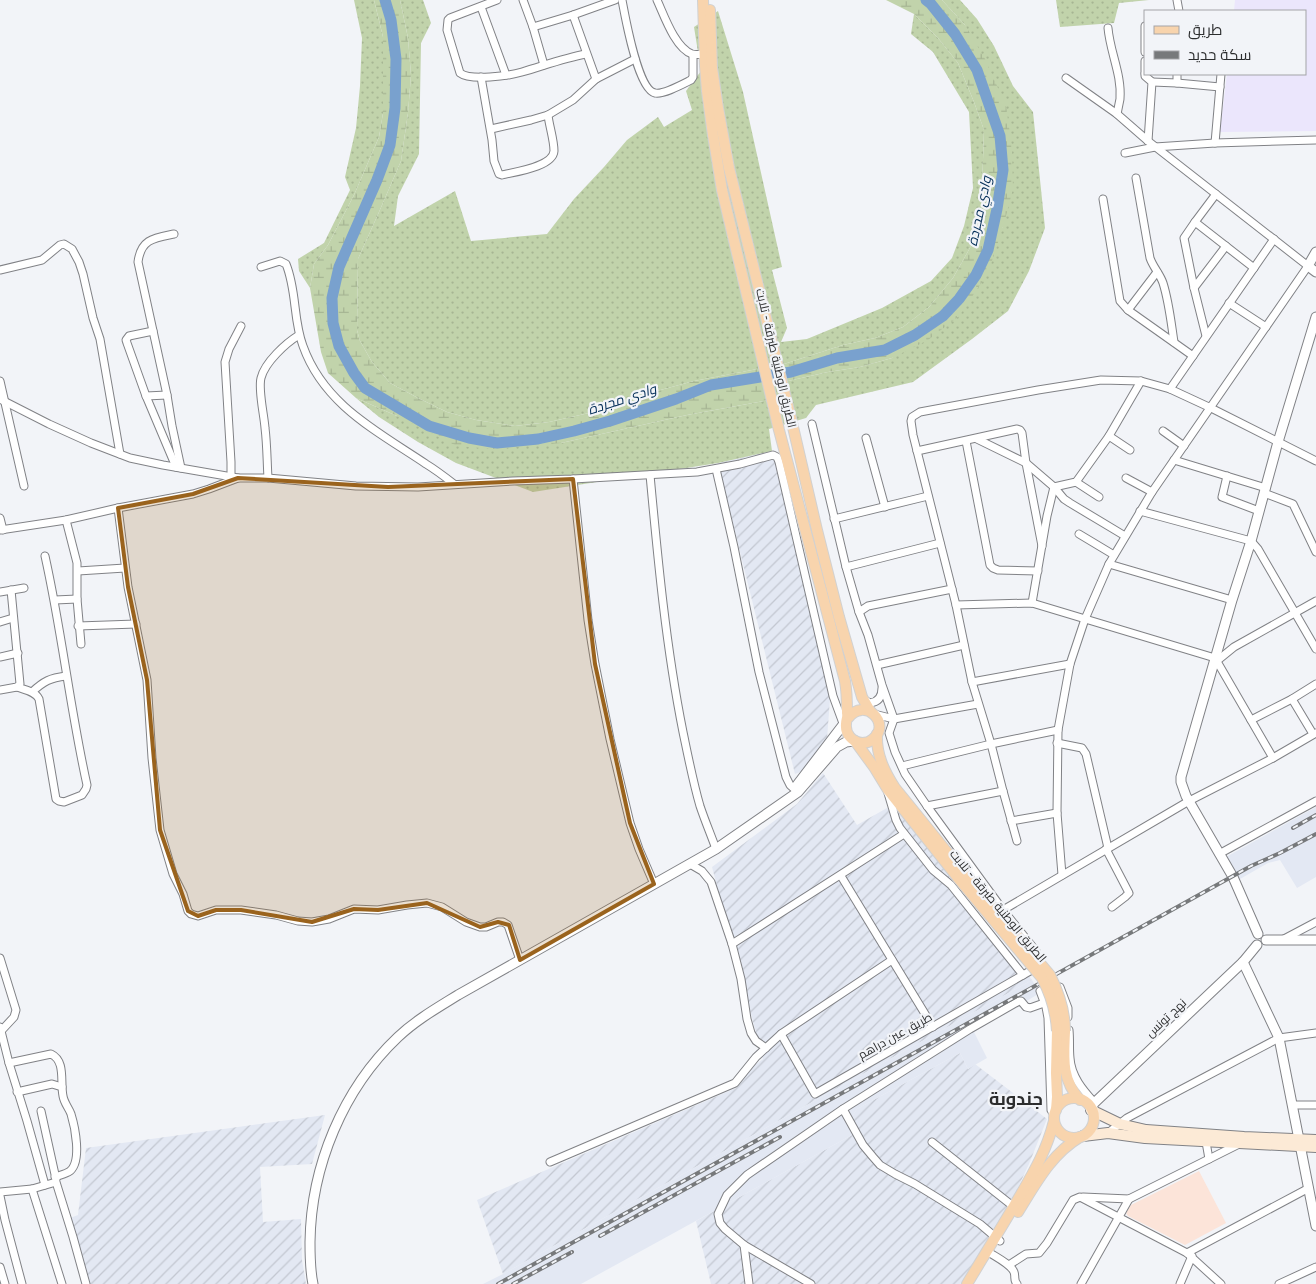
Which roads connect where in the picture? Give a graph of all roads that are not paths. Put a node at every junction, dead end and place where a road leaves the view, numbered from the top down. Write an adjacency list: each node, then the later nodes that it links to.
1 (496, 0): 8 (street)
2 (523, 0): 10 (street)
3 (615, 0): 9 (street)
4 (622, 0): 15 (street)
5 (656, 0): 13 (street)
6 (703, 0): 14 (main road, الطريق الوطنية طبرقة - تلابت)
7 (709, 0): 151 (main road, الطريق الوطنية طبرقة - تلابت)
8 (484, 3): 17 (street); 21 (street)
9 (573, 16): 10 (street); 12 (street)
10 (533, 27): 16 (street)
11 (1108, 28): 27 (street)
12 (586, 54): 16 (street); 23 (street)
13 (693, 54): 14 (street); 15 (street)
14 (704, 54): 154 (main road, الطريق الوطنية طبرقة - تلابت)
15 (635, 59): 23 (street)
16 (544, 64): 17 (street)
17 (506, 75): 21 (street)
18 (1145, 75): 24 (street)
19 (1178, 75): 25 (street)
20 (1221, 75): 26 (street)
21 (481, 77): 29 (street)
22 (1066, 78): 27 (street)
23 (596, 79): 28 (street)
24 (1152, 82): 25 (street); 31 (street)
25 (1177, 83): 26 (street)
26 (1220, 87): 32 (street)
27 (1117, 114): 31 (street)
28 (548, 115): 29 (street); 29 (street)
29 (491, 129)
30 (1316, 140): 32 (street)
31 (1148, 141): 33 (street)
32 (1215, 143): 33 (street)
33 (1155, 147): 34 (street); 36 (street)
34 (1125, 153)
35 (1136, 178): 47 (street)
36 (1216, 194): 38 (street); 40 (street)
37 (1103, 199): 51 (street)
38 (1195, 222): 41 (street); 49 (street)
39 (174, 234): 55 (street)
40 (1274, 239): 43 (street); 45 (street)
41 (1226, 246): 45 (street); 49 (street)
42 (1316, 252): 43 (street)
43 (1308, 266): 48 (street); 54 (street)
44 (261, 267): 56 (street)
45 (1254, 268): 50 (street)
46 (0, 270): 77 (street)
47 (1157, 272): 51 (street); 58 (street)
48 (1316, 272)
49 (1194, 288): 57 (street)
50 (1230, 303): 54 (street); 57 (street)
51 (1128, 310): 58 (street)
52 (1316, 317): 73 (street)
53 (241, 326): 85 (street)
54 (1266, 327): 66 (street)
55 (153, 331): 63 (street); 64 (street)
56 (299, 335): 86 (street); 90 (street)
57 (1206, 336): 59 (street)
58 (1174, 342): 59 (street)
59 (1193, 356): 62 (street)
60 (0, 380): 65 (street)
61 (1141, 381): 62 (street); 69 (street); 76 (street)
62 (1170, 389): 66 (street)
63 (167, 395): 64 (street); 81 (street)
64 (146, 396): 81 (street)
65 (2, 400): 77 (street); 91 (street)
66 (1211, 408): 73 (street); 74 (street)
67 (812, 424): 102 (street)
68 (1163, 431): 74 (street)
69 (1109, 436): 75 (street); 89 (street)
70 (866, 438): 97 (street)
71 (977, 439): 72 (street); 80 (street); 80 (street)
72 (966, 442): 76 (street); 117 (street)
73 (1278, 442): 79 (street); 93 (street)
74 (1184, 446): 78 (street)
75 (1130, 450)
76 (917, 451): 95 (street)
77 (120, 454): 81 (street)
78 (1174, 460): 84 (street); 94 (street)
79 (1316, 461)
80 (1026, 463): 92 (street); 109 (street)
81 (178, 467): 85 (street)
82 (716, 469): 83 (street); 150 (street); 169 (street)
83 (650, 475): 88 (street); 179 (street)
84 (1227, 476): 93 (street); 99 (street)
85 (234, 477): 86 (street); 98 (street)
86 (268, 478): 90 (street)
87 (1126, 478): 94 (street)
88 (573, 479): 90 (street); 186 (street)
89 (1076, 482): 92 (street); 96 (street)
90 (454, 484)
91 (24, 486)
92 (1054, 487): 106 (street); 109 (street)
93 (1265, 491): 99 (street); 110 (street)
94 (1152, 492): 100 (street)
95 (928, 496): 97 (street); 108 (street)
96 (1098, 497)
97 (885, 507): 102 (street)
98 (118, 508): 103 (street); 115 (street)
99 (1259, 510): 107 (street)
100 (1140, 511): 106 (street); 107 (street)
101 (0, 518): 104 (street)
102 (834, 519): 114 (street)
103 (66, 520): 104 (street); 116 (street)
104 (1, 530)
105 (1079, 534): 111 (street)
106 (1125, 536): 111 (street)
107 (1251, 541): 124 (street); 129 (street)
108 (940, 543): 114 (street); 119 (street)
109 (1042, 546): 117 (street)
110 (1316, 552)
111 (1114, 555): 113 (street)
112 (45, 556): 123 (street)
113 (1109, 564): 124 (street); 131 (street)
114 (846, 567): 128 (street)
115 (125, 568): 116 (street); 133 (street)
116 (78, 571): 122 (street)
117 (1038, 571): 126 (street)
118 (24, 588): 120 (street)
119 (952, 589): 127 (street); 128 (street)
120 (11, 590): 121 (street); 130 (street)
121 (0, 592)
122 (77, 599): 123 (street); 134 (street)
123 (55, 600): 143 (street)
124 (1232, 600): 140 (street)
125 (1316, 601): 129 (street)
126 (1032, 603): 127 (street); 131 (street)
127 (956, 605): 136 (street)
128 (859, 612): 142 (street)
129 (1295, 613): 137 (street); 140 (street)
130 (13, 618): 132 (street); 138 (street)
131 (1085, 619): 140 (street); 141 (street)
132 (0, 622)
133 (136, 624): 134 (street); 197 (street)
134 (78, 626): 135 (street)
135 (80, 644)
136 (964, 645): 142 (street); 144 (street)
137 (1316, 648)
138 (18, 653): 139 (street); 147 (street)
139 (0, 657)
140 (1216, 659): 157 (street); 172 (street)
141 (1070, 664): 144 (street); 159 (street)
142 (877, 665): 146 (street)
143 (66, 676): 149 (street); 149 (street)
144 (972, 682): 153 (street)
145 (1316, 684): 152 (street)
146 (882, 685): 151 (street); 156 (street)
147 (17, 687): 148 (street); 149 (street)
148 (0, 690)
149 (32, 692)
150 (833, 696): 154 (street); 158 (street)
151 (862, 697): 155 (main road, الطريق الوطنية طبرقة - تلابت)
152 (1292, 698): 157 (street); 161 (street)
153 (978, 704): 156 (street); 164 (street)
154 (847, 706): 155 (street); 158 (main road, الطريق الوطنية طبرقة - تلابت)
155 (869, 712): 156 (street); 158 (main road); 160 (main road)
156 (894, 719): 160 (street); 166 (street)
157 (1251, 720): 167 (street)
158 (846, 724): 162 (main road); 169 (street)
159 (1058, 730): 163 (street); 164 (street)
160 (878, 732): 162 (main road); 165 (main road, الطريق الوطنية طبرقة - تلابت)
161 (1315, 733): 167 (street)
162 (854, 741): 169 (street); 170 (main road, الطريق الوطنية طبرقة - تلابت)
163 (1057, 743): 175 (street); 180 (street)
164 (991, 744): 168 (street); 171 (street)
165 (878, 751): 166 (street); 183 (main road, الطريق الوطنية طبرقة - تلابت)
166 (895, 752): 168 (street)
167 (1273, 758): 172 (street)
168 (902, 766): 174 (street)
169 (796, 790): 179 (street)
170 (888, 790): 177 (street); 183 (main road, الطريق الوطنية طبرقة - تلابت)
171 (1003, 791): 174 (street); 176 (street)
172 (1189, 801): 180 (street); 181 (street)
173 (1316, 801): 181 (street)
174 (926, 806): 188 (street)
175 (1057, 813): 176 (street); 184 (street)
176 (1011, 821): 178 (street)
177 (904, 834): 185 (street); 200 (street)
178 (1017, 841)
179 (716, 849): 182 (street)
180 (1107, 849): 184 (street); 187 (street)
181 (1220, 854): 190 (street)
182 (690, 864): 186 (street); 194 (street)
183 (961, 875): 204 (main road, الطريق الوطنية طبرقة - تلابت, bridge)
184 (1062, 875): 188 (street)
185 (841, 876): 194 (street); 198 (street)
186 (654, 884): 197 (street)
187 (1112, 907)
188 (1003, 910): 200 (street, طريق عين دراهم)
189 (1316, 922): 192 (street)
190 (1258, 934): 191 (street); 195 (street)
191 (1266, 940): 192 (street); 195 (street)
192 (1282, 940): 193 (street)
193 (1316, 940)
194 (732, 944): 208 (street)
195 (1257, 946): 199 (street, نهج تونس)
196 (0, 958): 203 (street)
197 (520, 960): 253 (street)
198 (892, 960): 202 (street); 205 (street)
199 (1243, 962): 207 (street); 215 (street, نهج تونس)
200 (1023, 975): 202 (street, طريق عين دراهم)
201 (1044, 1003): 215 (street); 216 (street); 218 (street)
202 (933, 1027): 205 (street, طريق عين دراهم)
203 (0, 1029): 209 (street)
204 (1061, 1031): 212 (main road, الطريق الوطنية طبرقة - تلابت); 218 (main road, الطريق الوطنية طبرقة - تلابت)
205 (781, 1034): 208 (street)
206 (1316, 1034): 207 (street)
207 (1279, 1038): 213 (street); 219 (street)
208 (766, 1048): 230 (street)
209 (9, 1063): 210 (street); 211 (street)
210 (62, 1087): 211 (street); 231 (street)
211 (17, 1092): 232 (street)
212 (1080, 1100): 215 (main road); 218 (main road)
213 (1292, 1105): 214 (street); 226 (street)
214 (1316, 1105)
215 (1092, 1106): 219 (main road); 221 (main road)
216 (843, 1108): 242 (street); 243 (street)
217 (41, 1111): 231 (street)
218 (1055, 1115): 221 (main road); 228 (main road, الطريق الوطنية طبرقة - تلابت)
219 (1120, 1124): 220 (street); 222 (main road)
220 (1108, 1133): 221 (main road); 225 (main road)
221 (1082, 1136): 228 (main road, الطريق الوطنية طبرقة - تلابت)
222 (1242, 1140): 225 (main road); 226 (main road); 229 (street)
223 (1316, 1140): 226 (main road)
224 (932, 1142): 239 (street)
225 (1206, 1142): 229 (street)
226 (1300, 1143): 227 (main road); 233 (street)
227 (1316, 1147)
228 (1047, 1158): 239 (main road, الطريق الوطنية طبرقة - تلابت); 242 (main road, الطريق الوطنية طبرقة - تلابت)
229 (1209, 1159): 238 (street)
230 (550, 1162)
231 (56, 1180): 232 (street); 252 (street)
232 (45, 1185): 234 (street)
233 (1309, 1188): 241 (street); 245 (street)
234 (32, 1189): 235 (street); 251 (street)
235 (0, 1192)
236 (0, 1196): 250 (street)
237 (1080, 1197): 238 (street); 240 (street); 246 (street)
238 (1129, 1199): 240 (street)
239 (1014, 1207): 242 (main road, الطريق الوطنية طبرقة - تلابت)
240 (1119, 1216): 245 (street); 259 (street)
241 (1316, 1226)
242 (998, 1239): 244 (main road, الطريق الوطنية طبرقة - تلابت)
243 (744, 1245): 254 (street); 255 (street)
244 (990, 1253): 246 (street); 256 (main road, الطريق الوطنية طبرقة - تلابت); 257 (main road, الطريق الوطنية طبرقة - تلابت)
245 (1190, 1254): 260 (street); 261 (street)
246 (1008, 1265): 258 (street)
247 (1316, 1266): 262 (street)
248 (0, 1267): 249 (street)
249 (5, 1284)
250 (22, 1284)
251 (62, 1284)
252 (86, 1284)
253 (313, 1284)
254 (749, 1284)
255 (812, 1284)
256 (967, 1284)
257 (975, 1284)
258 (1017, 1284)
259 (1081, 1284)
260 (1180, 1284)
261 (1221, 1284)
262 (1279, 1284)

